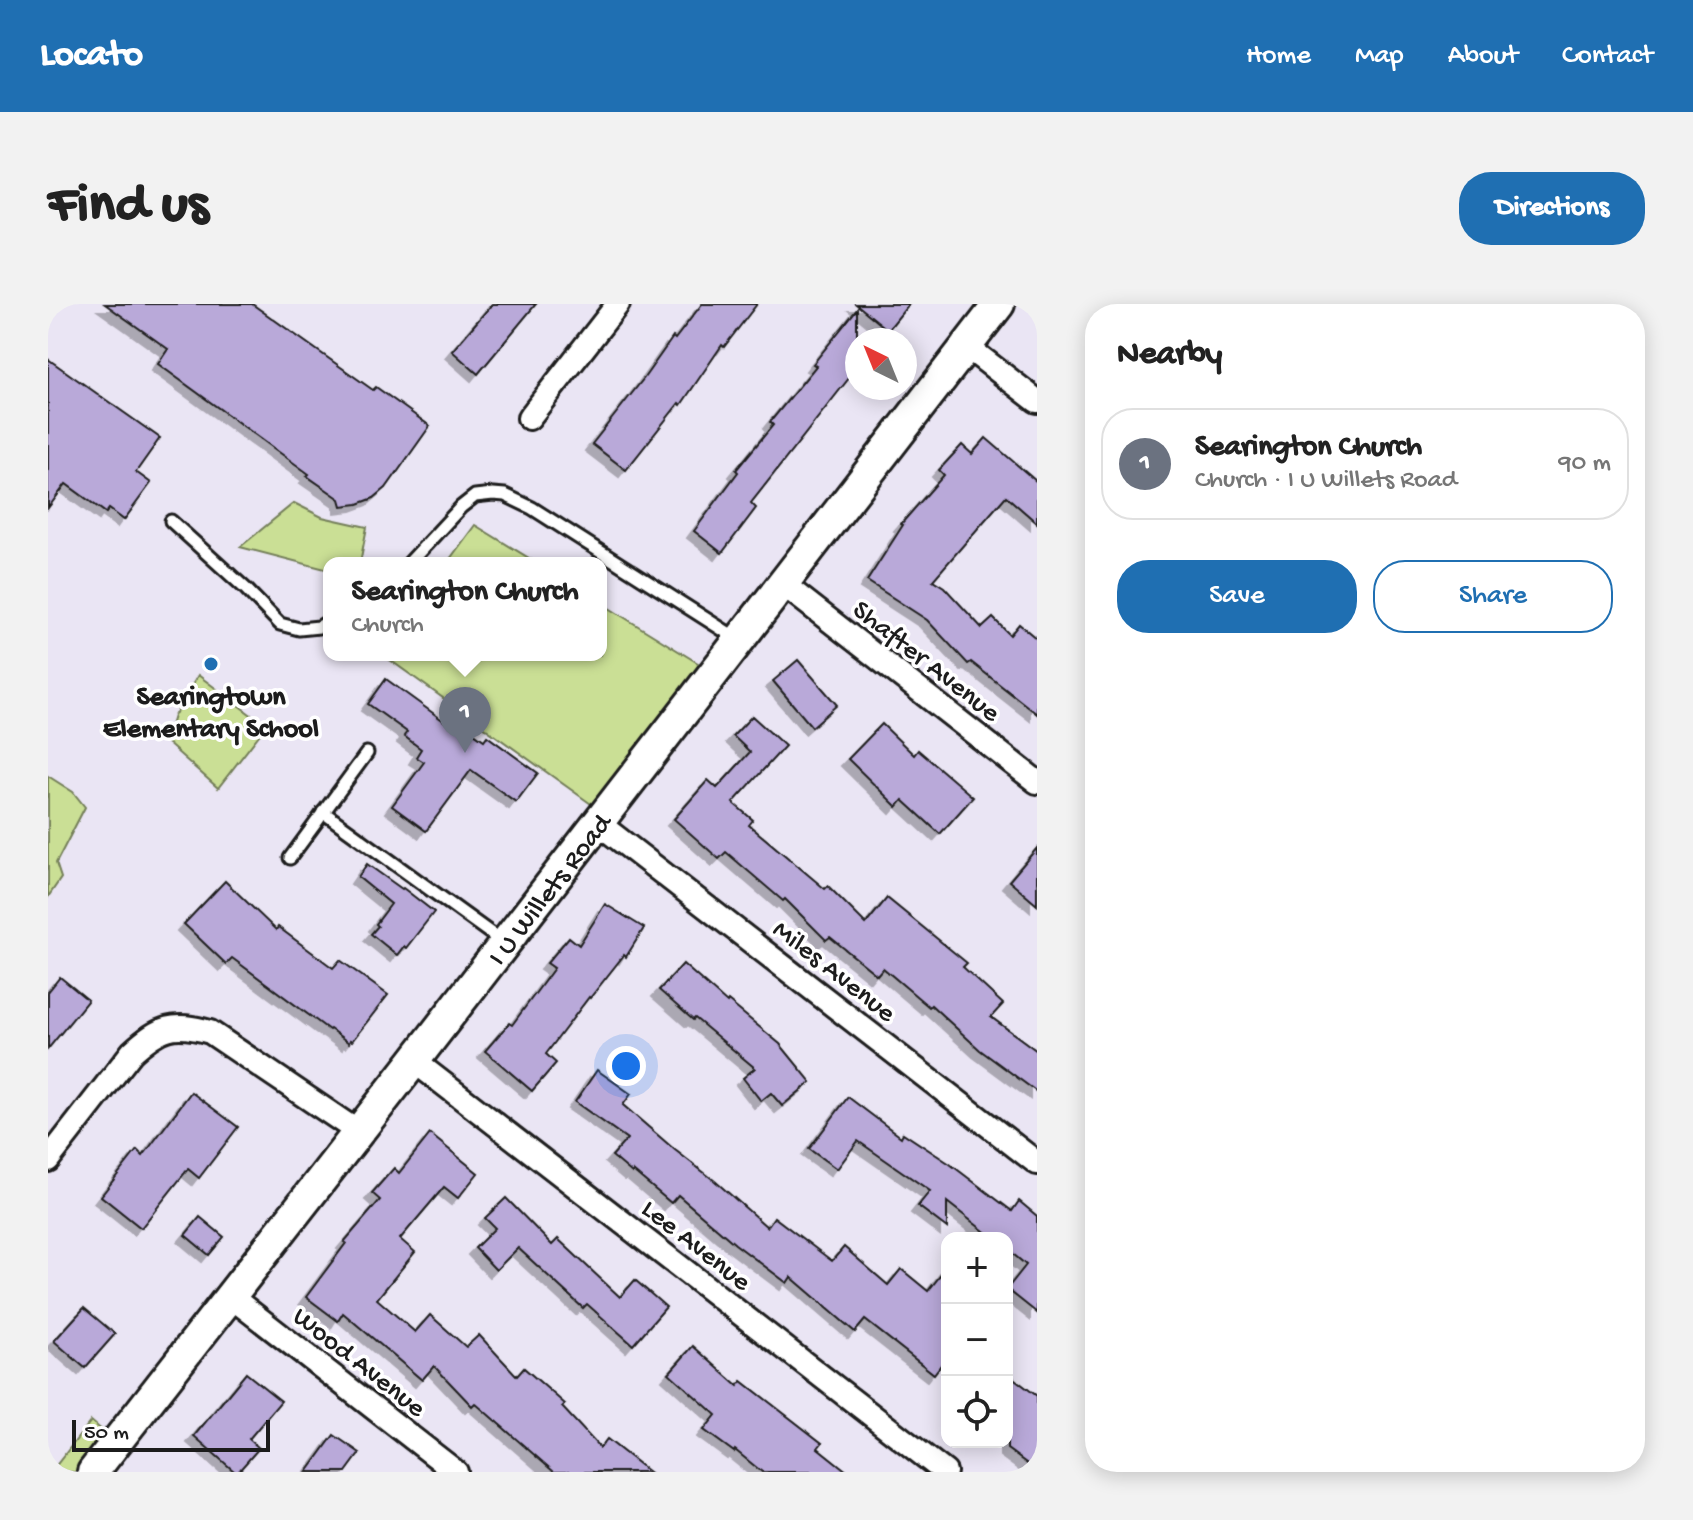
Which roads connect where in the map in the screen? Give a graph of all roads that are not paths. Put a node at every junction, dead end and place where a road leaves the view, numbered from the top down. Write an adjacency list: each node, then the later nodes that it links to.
1 (618, 304): 5 (street)
2 (999, 304): 3 (main road, I U Willets Road)
3 (966, 346): 4 (street); 8 (main road, I U Willets Road)
4 (1037, 401)
5 (529, 418)
6 (171, 521): 9 (lane)
7 (415, 557): 10 (lane)
8 (783, 584): 10 (main road, I U Willets Road); 12 (street, Shafter Avenue)
9 (323, 625)
10 (740, 640): 14 (main road, I U Willets Road)
11 (367, 753): 13 (lane)
12 (1037, 782)
13 (323, 812): 15 (lane); 16 (lane)
14 (598, 823): 16 (main road, I U Willets Road); 20 (street, Miles Avenue)
15 (290, 858)
16 (504, 943): 17 (main road, I U Willets Road)
17 (414, 1061): 18 (main road, I U Willets Road); 24 (street, Lee Avenue)
18 (358, 1132): 19 (street); 21 (main road, I U Willets Road)
19 (48, 1160)
20 (1037, 1163)
21 (230, 1296): 22 (main road, I U Willets Road); 23 (street, Wood Avenue)
22 (93, 1472)
23 (456, 1472)
24 (945, 1472)

